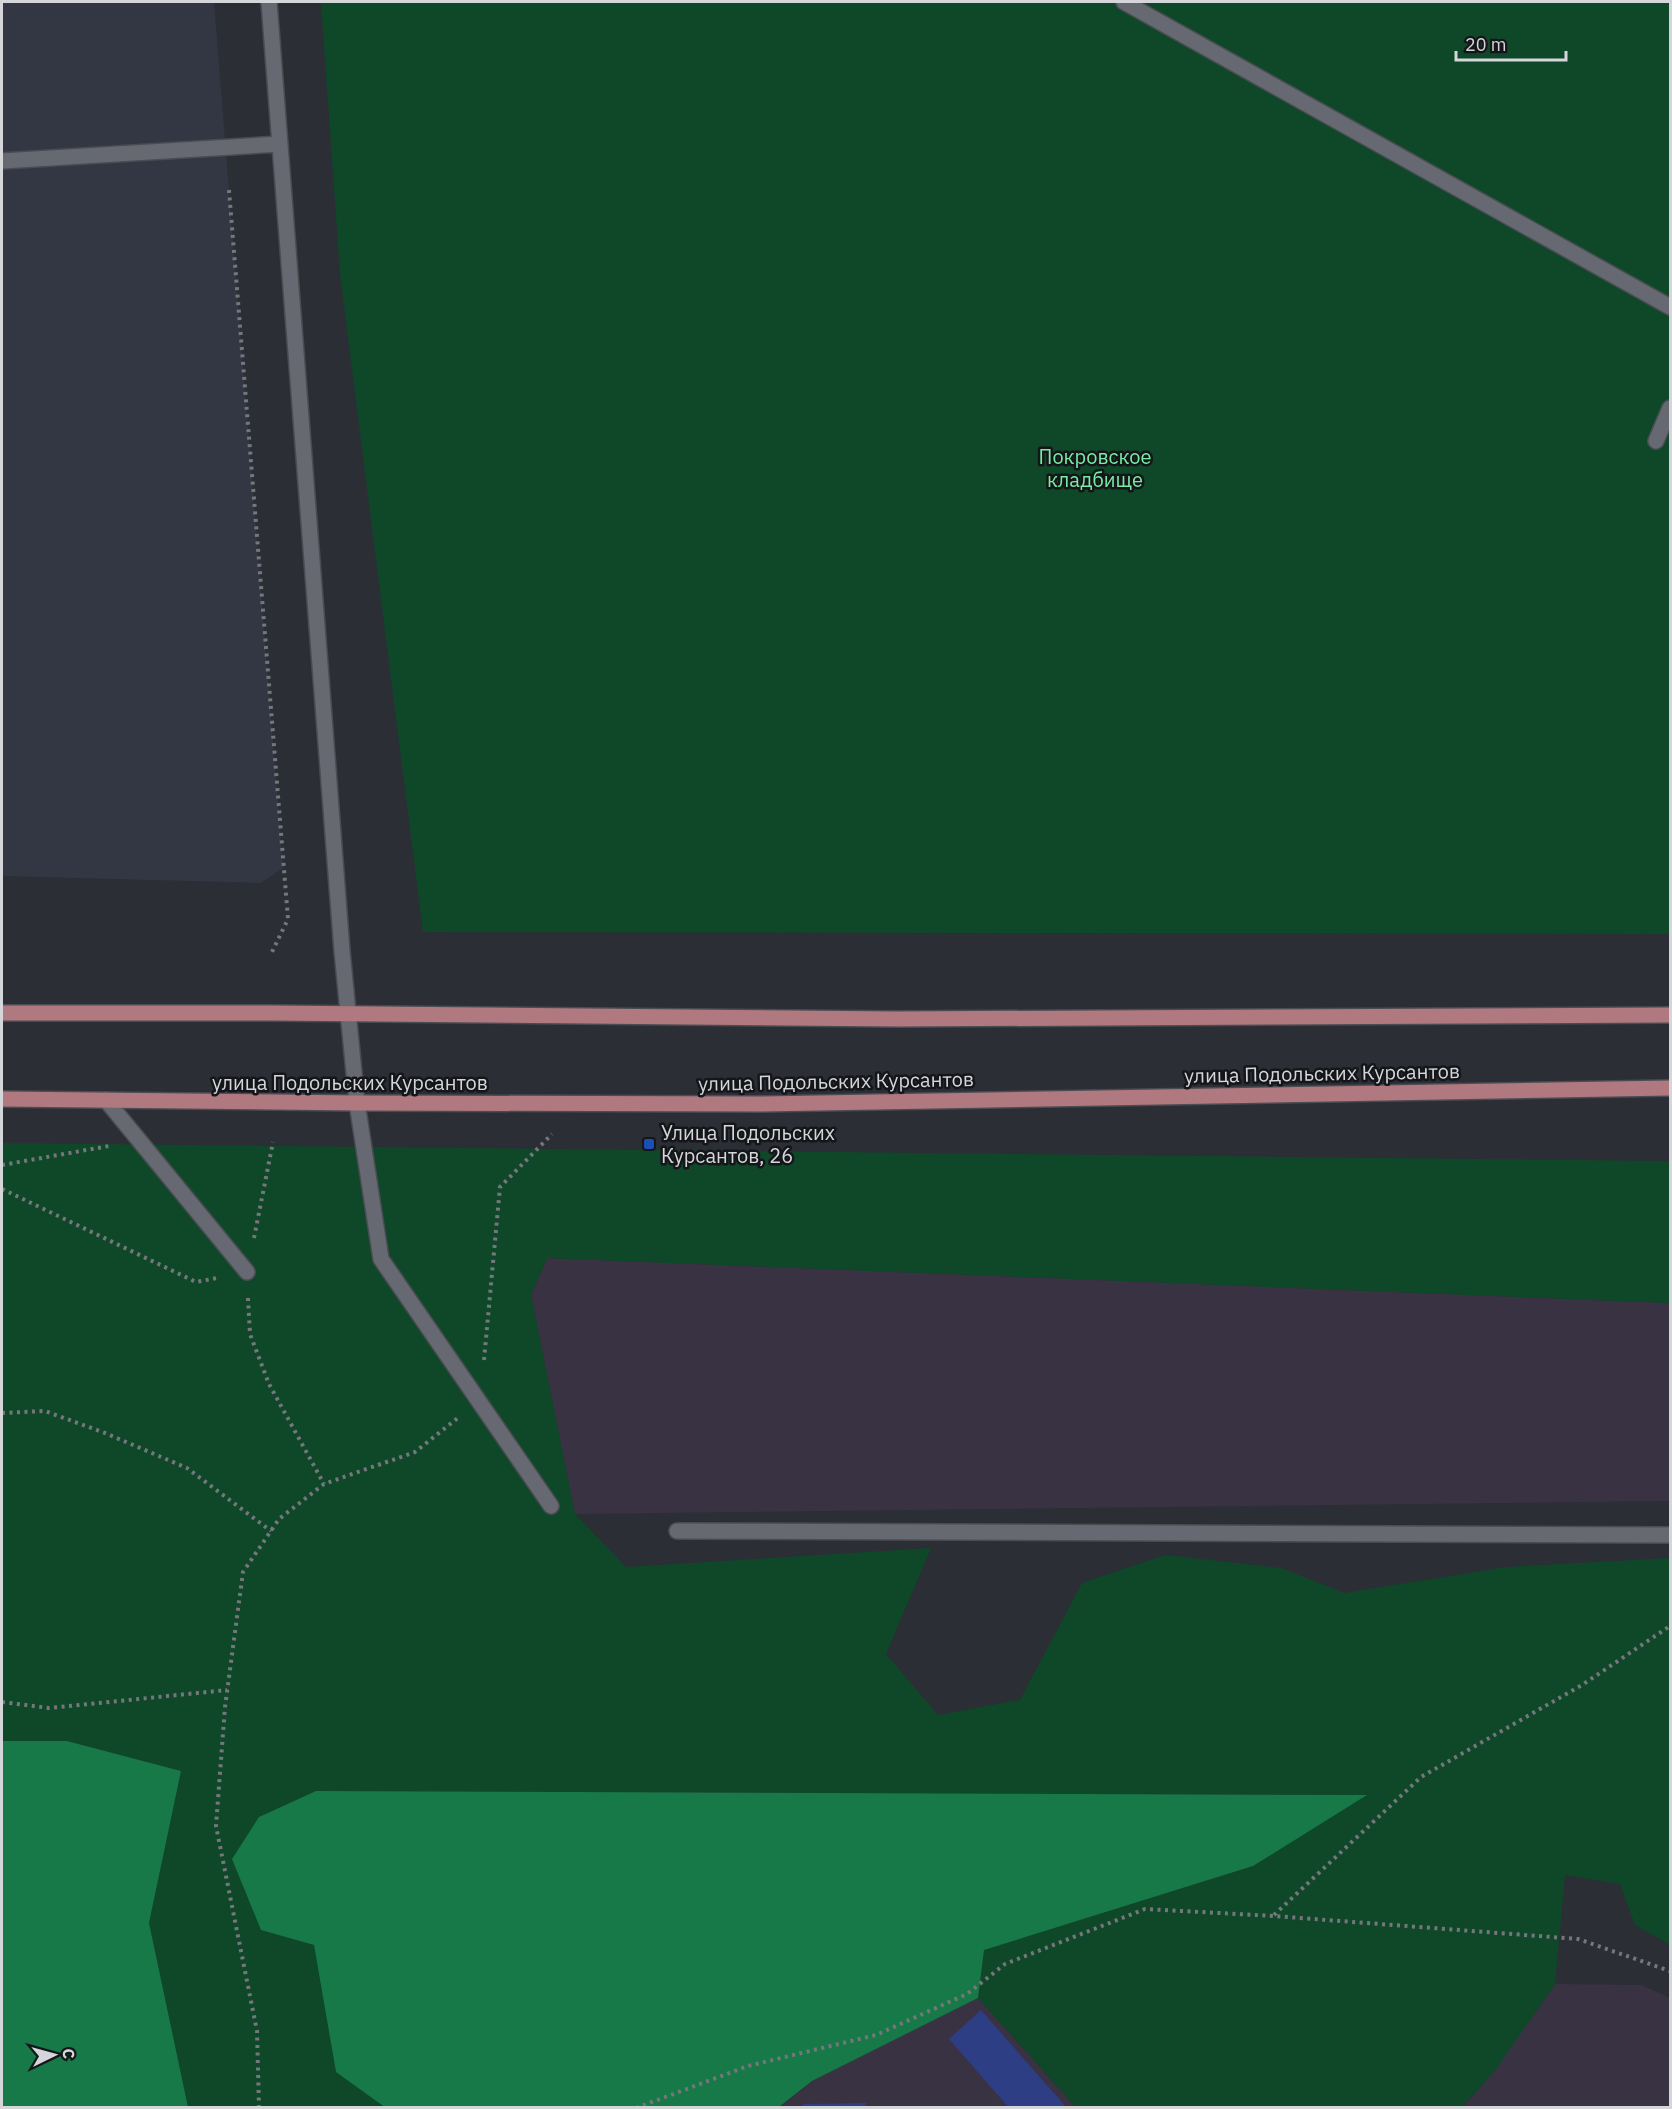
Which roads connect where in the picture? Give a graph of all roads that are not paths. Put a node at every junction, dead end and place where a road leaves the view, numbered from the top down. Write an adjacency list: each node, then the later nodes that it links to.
1 (268, 2): 3 (street)
2 (1124, 2): 5 (street)
3 (279, 144): 4 (street); 9 (street)
4 (2, 161)
5 (1671, 307)
6 (1671, 408): 7 (street)
7 (1656, 441)
8 (2, 1013): 9 (main road)
9 (348, 1014): 10 (main road); 14 (street)
10 (1671, 1015)
11 (1671, 1088): 14 (main road, улица Подольских Курсантов)
12 (2, 1100): 13 (main road, улица Подольских Курсантов)
13 (106, 1100): 14 (main road, улица Подольских Курсантов); 15 (street)
14 (357, 1104): 16 (street)
15 (247, 1272)
16 (551, 1506)
17 (677, 1531): 18 (street)
18 (1671, 1535)

